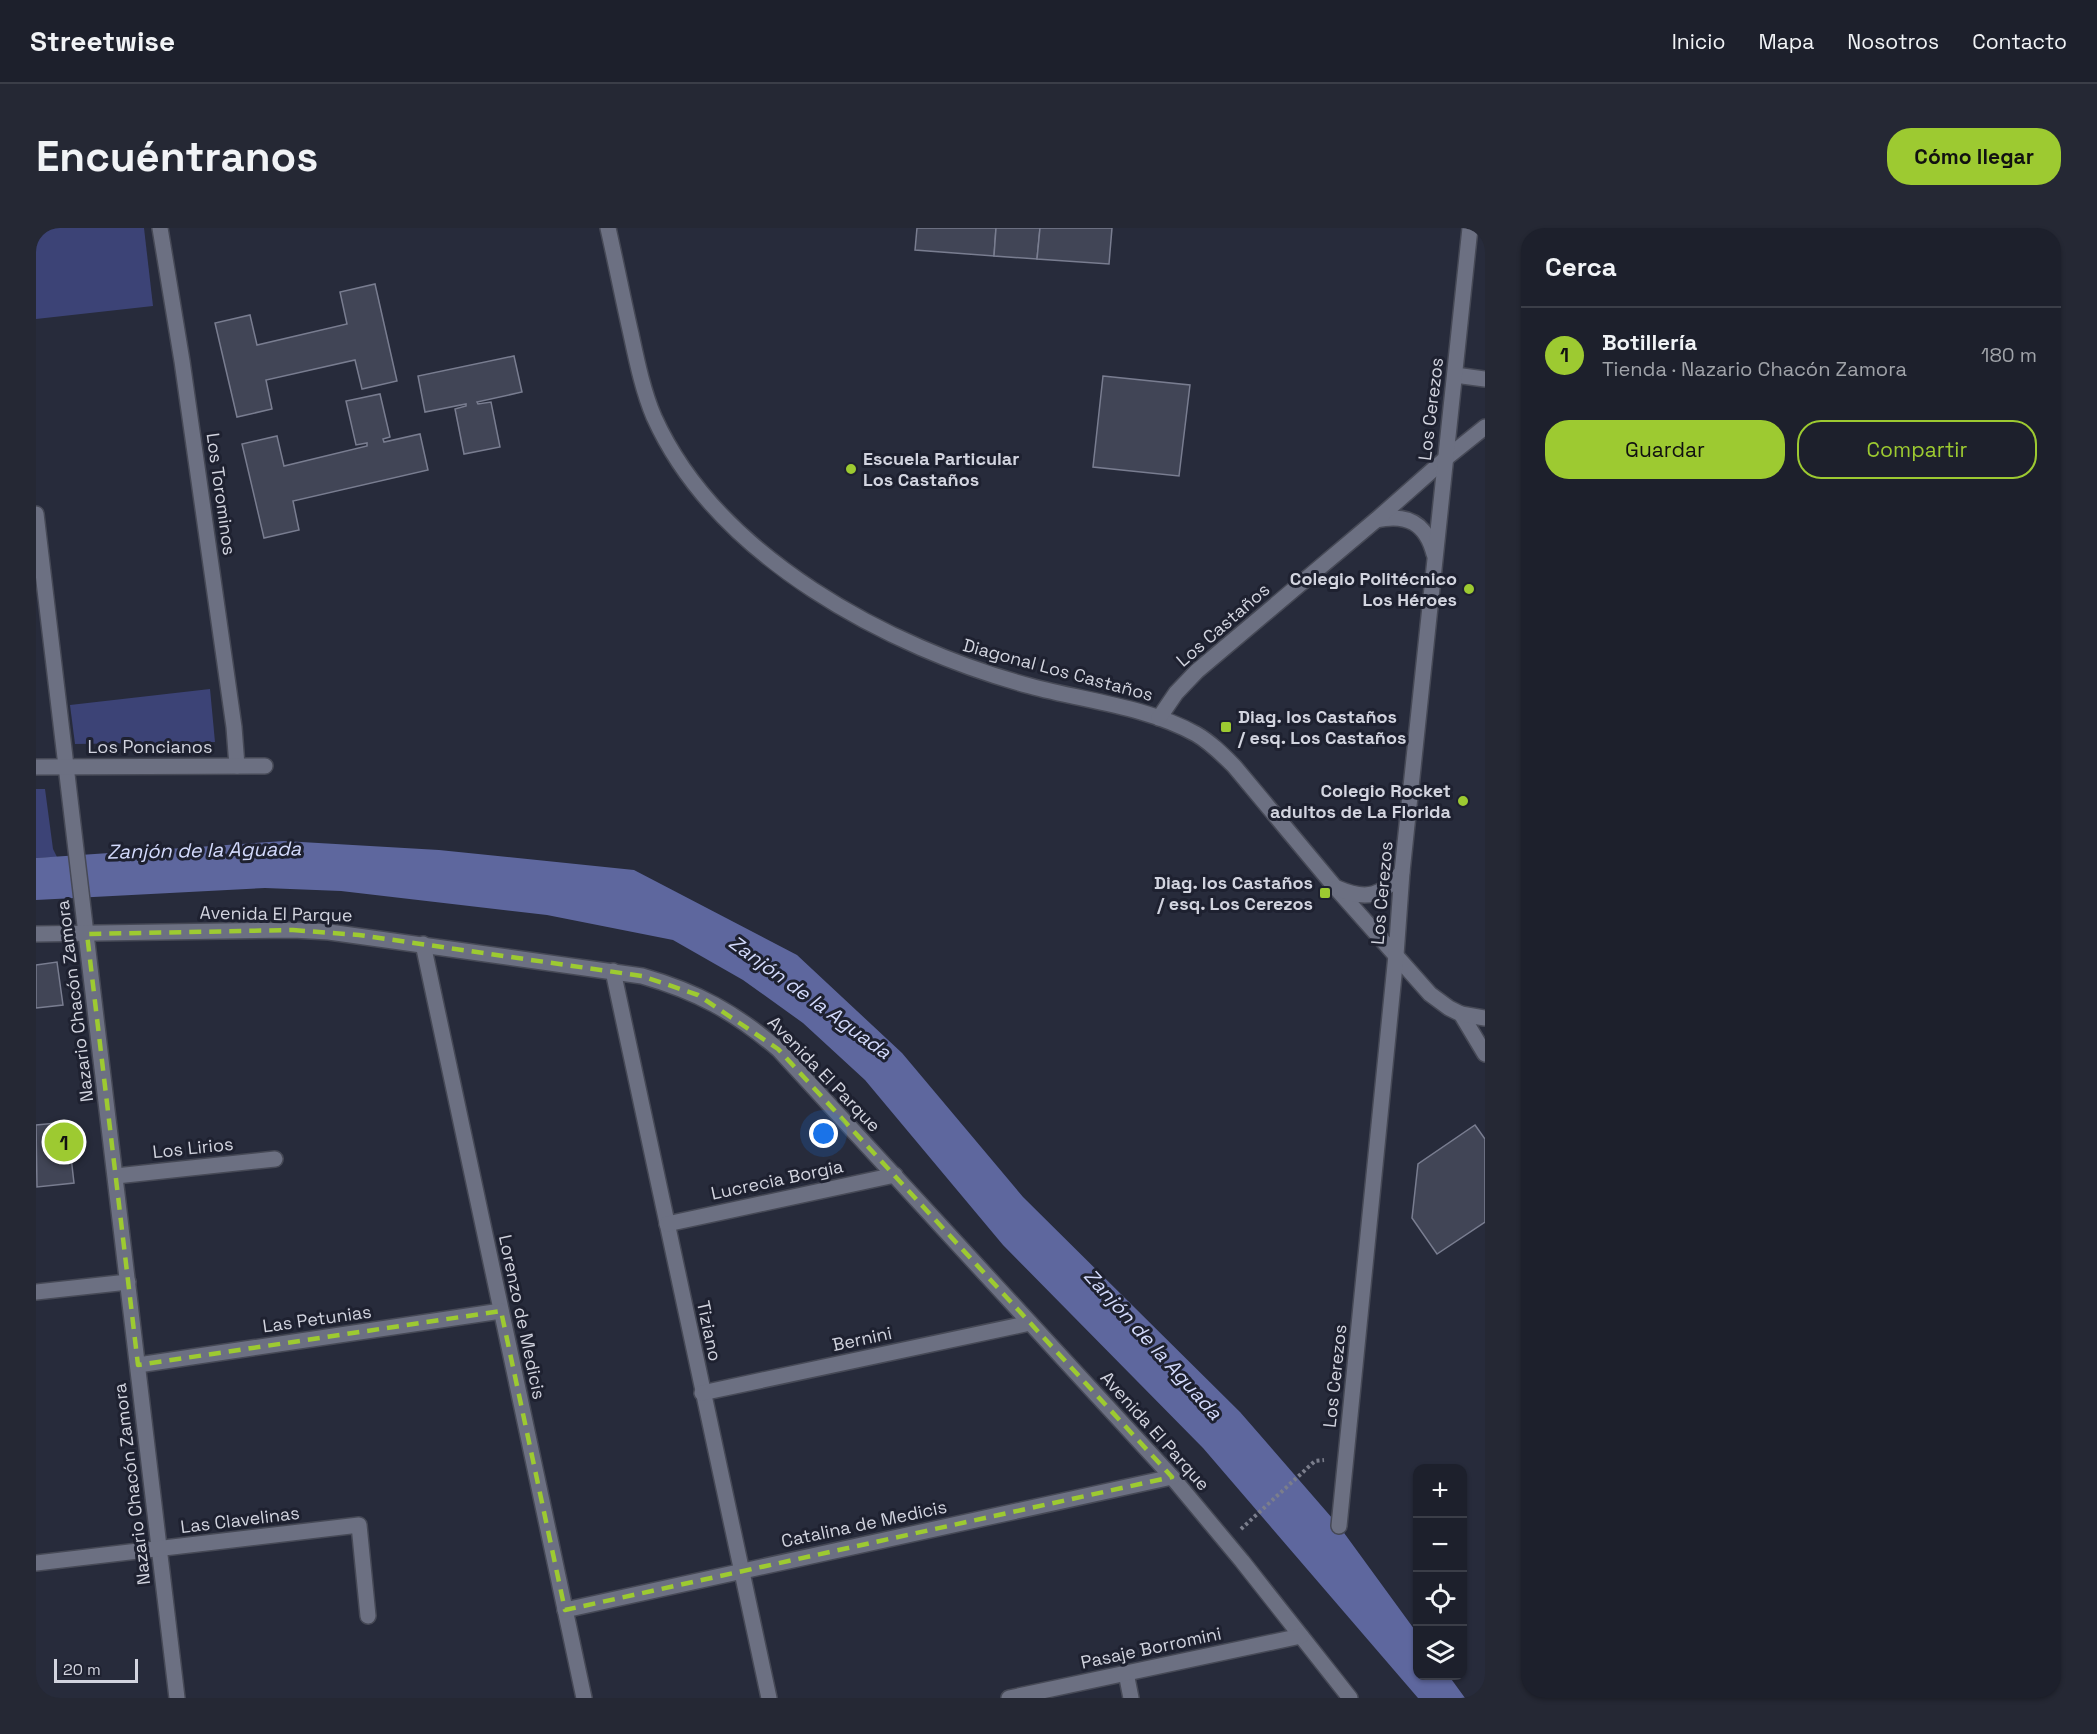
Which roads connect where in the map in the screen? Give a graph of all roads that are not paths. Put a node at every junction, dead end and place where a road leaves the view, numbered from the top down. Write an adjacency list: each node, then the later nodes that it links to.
1 (160, 228): 12 (street, Los Torominos)
2 (608, 228): 11 (street, Diagonal Los Castaños)
3 (1470, 228): 4 (street, Los Cerezos)
4 (1455, 375): 5 (street); 7 (street, Los Cerezos)
5 (1485, 379)
6 (1485, 427): 7 (street, Los Castaños)
7 (1445, 459): 8 (street, Los Castaños); 10 (street, Los Cerezos)
8 (1376, 520): 10 (street); 11 (street, Los Castaños)
9 (36, 522): 15 (street, Nazario Chacón Zamora)
10 (1435, 558): 16 (street, Los Cerezos)
11 (1159, 718): 17 (street, Diagonal Los Castaños)
12 (237, 766): 13 (street, Los Poncianos); 15 (street, Los Poncianos)
13 (265, 766)
14 (36, 767): 15 (street, Los Poncianos)
15 (66, 767): 19 (street, Nazario Chacón Zamora)
16 (1402, 872): 17 (street); 21 (street, Los Cerezos)
17 (1335, 887): 21 (street, Diagonal Los Castaños)
18 (36, 934): 19 (street, Avenida El Parque)
19 (87, 934): 20 (street, Avenida El Parque); 28 (street, Nazario Chacón Zamora)
20 (423, 944): 22 (street, Avenida El Parque); 32 (street, Lorenzo de Medicis)
21 (1396, 956): 23 (street, Diagonal Los Castaños); 37 (street, Los Cerezos)
22 (613, 971): 27 (street, Avenida El Parque); 29 (street, Tiziano)
23 (1461, 1014): 24 (street); 25 (street, Diagonal Los Castaños)
24 (1485, 1018)
25 (1485, 1054)
26 (275, 1159): 28 (street, Los Lirios)
27 (894, 1175): 29 (street, Lucrecia Borgia); 33 (street, Avenida El Parque)
28 (116, 1176): 30 (street, Nazario Chacón Zamora)
29 (667, 1224): 35 (street, Tiziano)
30 (128, 1282): 31 (street); 34 (street, Nazario Chacón Zamora)
31 (36, 1292)
32 (501, 1311): 34 (street, Las Petunias); 41 (street, Lorenzo de Medicis)
33 (1030, 1323): 35 (street, Bernini); 36 (street, Avenida El Parque)
34 (138, 1365): 38 (street, Nazario Chacón Zamora)
35 (702, 1393): 40 (street, Tiziano)
36 (1172, 1477): 40 (street, Catalina de Medicis); 43 (street, Avenida El Parque)
37 (1340, 1526)
38 (159, 1549): 39 (street, Las Clavelinas); 42 (street, Las Clavelinas); 45 (street, Nazario Chacón Zamora)
39 (36, 1563)
40 (741, 1571): 41 (street, Catalina de Medicis); 47 (street, Tiziano)
41 (565, 1611): 46 (street, Lorenzo de Medicis)
42 (368, 1616)
43 (1301, 1636): 44 (street, Pasaje Borromini); 50 (street, Avenida El Parque)
44 (1126, 1673): 48 (street, Pasaje Borromini); 49 (street)
45 (177, 1698)
46 (584, 1698)
47 (769, 1698)
48 (1009, 1698)
49 (1131, 1698)
50 (1350, 1698)

